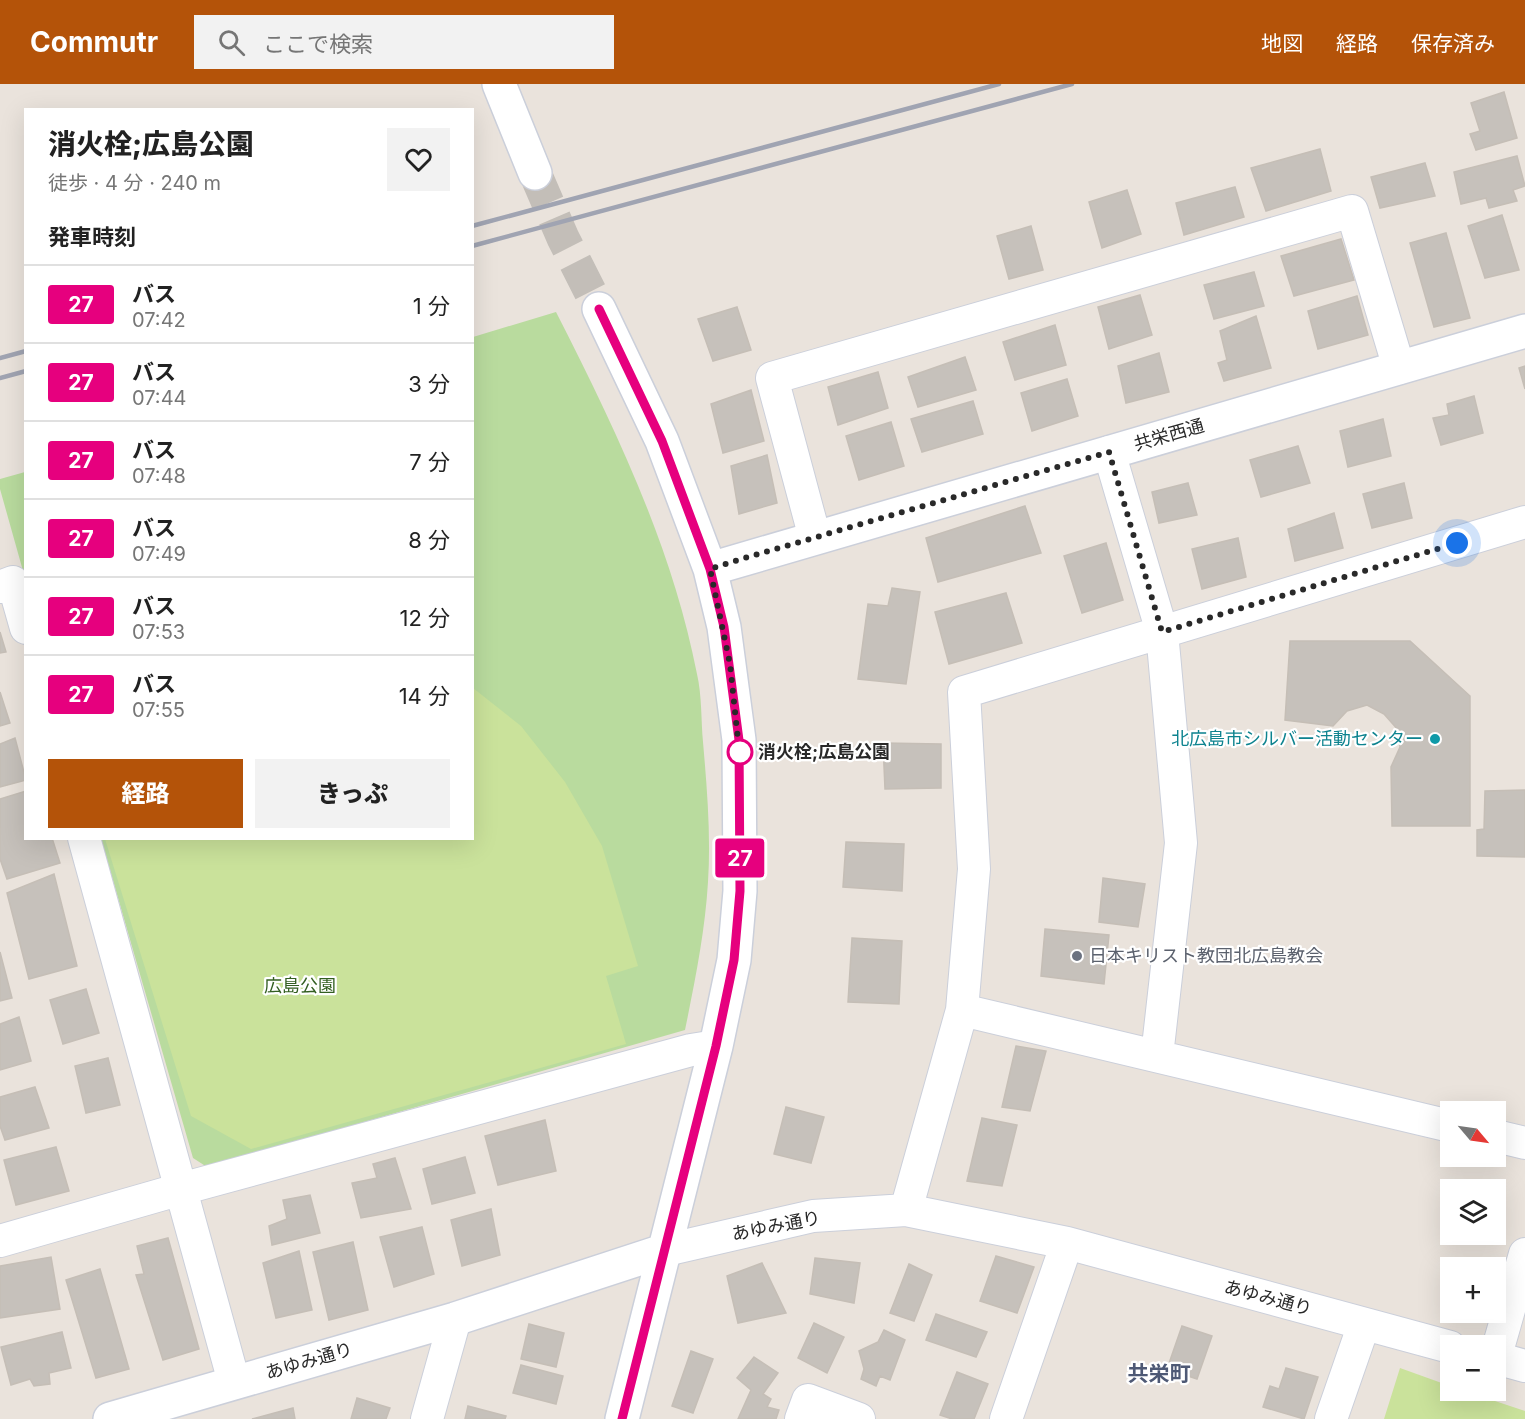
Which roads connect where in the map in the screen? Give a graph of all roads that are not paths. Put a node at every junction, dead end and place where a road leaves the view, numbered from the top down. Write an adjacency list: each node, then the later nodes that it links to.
1 (499, 84): 2 (street)
2 (535, 173)
3 (599, 309): 9 (street)
4 (1525, 331): 5 (street, 共栄西通)
5 (1399, 368): 6 (street, 共栄西通); 8 (street)
6 (1109, 452): 8 (street, 共栄西通); 12 (street)
7 (1525, 522): 12 (street)
8 (815, 538): 9 (street, 共栄西通)
9 (710, 569): 15 (street)
10 (0, 587): 11 (street)
11 (24, 621)
12 (1162, 632): 14 (street); 16 (street)
13 (85, 840): 20 (street)
14 (962, 1010): 16 (street); 21 (street)
15 (716, 1046): 20 (street); 24 (street)
16 (1157, 1056): 17 (street)
17 (1440, 1124)
18 (1506, 1138): 19 (street)
19 (1525, 1143)
20 (181, 1189): 22 (street); 32 (street)
21 (906, 1210): 23 (street, あゆみ通り); 24 (street, あゆみ通り)
22 (0, 1241)
23 (1067, 1243): 27 (street, あゆみ通り); 38 (street)
24 (666, 1250): 26 (street, あゆみ通り); 35 (street)
25 (1525, 1254): 28 (street)
26 (455, 1318): 32 (street, あゆみ通り); 34 (street)
27 (1364, 1324): 29 (street, あゆみ通り); 39 (street)
28 (1502, 1335)
29 (1440, 1344)
30 (1506, 1359): 31 (street)
31 (1525, 1366)
32 (234, 1382): 33 (street, あゆみ通り)
33 (111, 1419)
34 (427, 1419)
35 (622, 1419)
36 (801, 1419): 37 (street)
37 (859, 1419)
38 (1006, 1419)
39 (1331, 1419)

